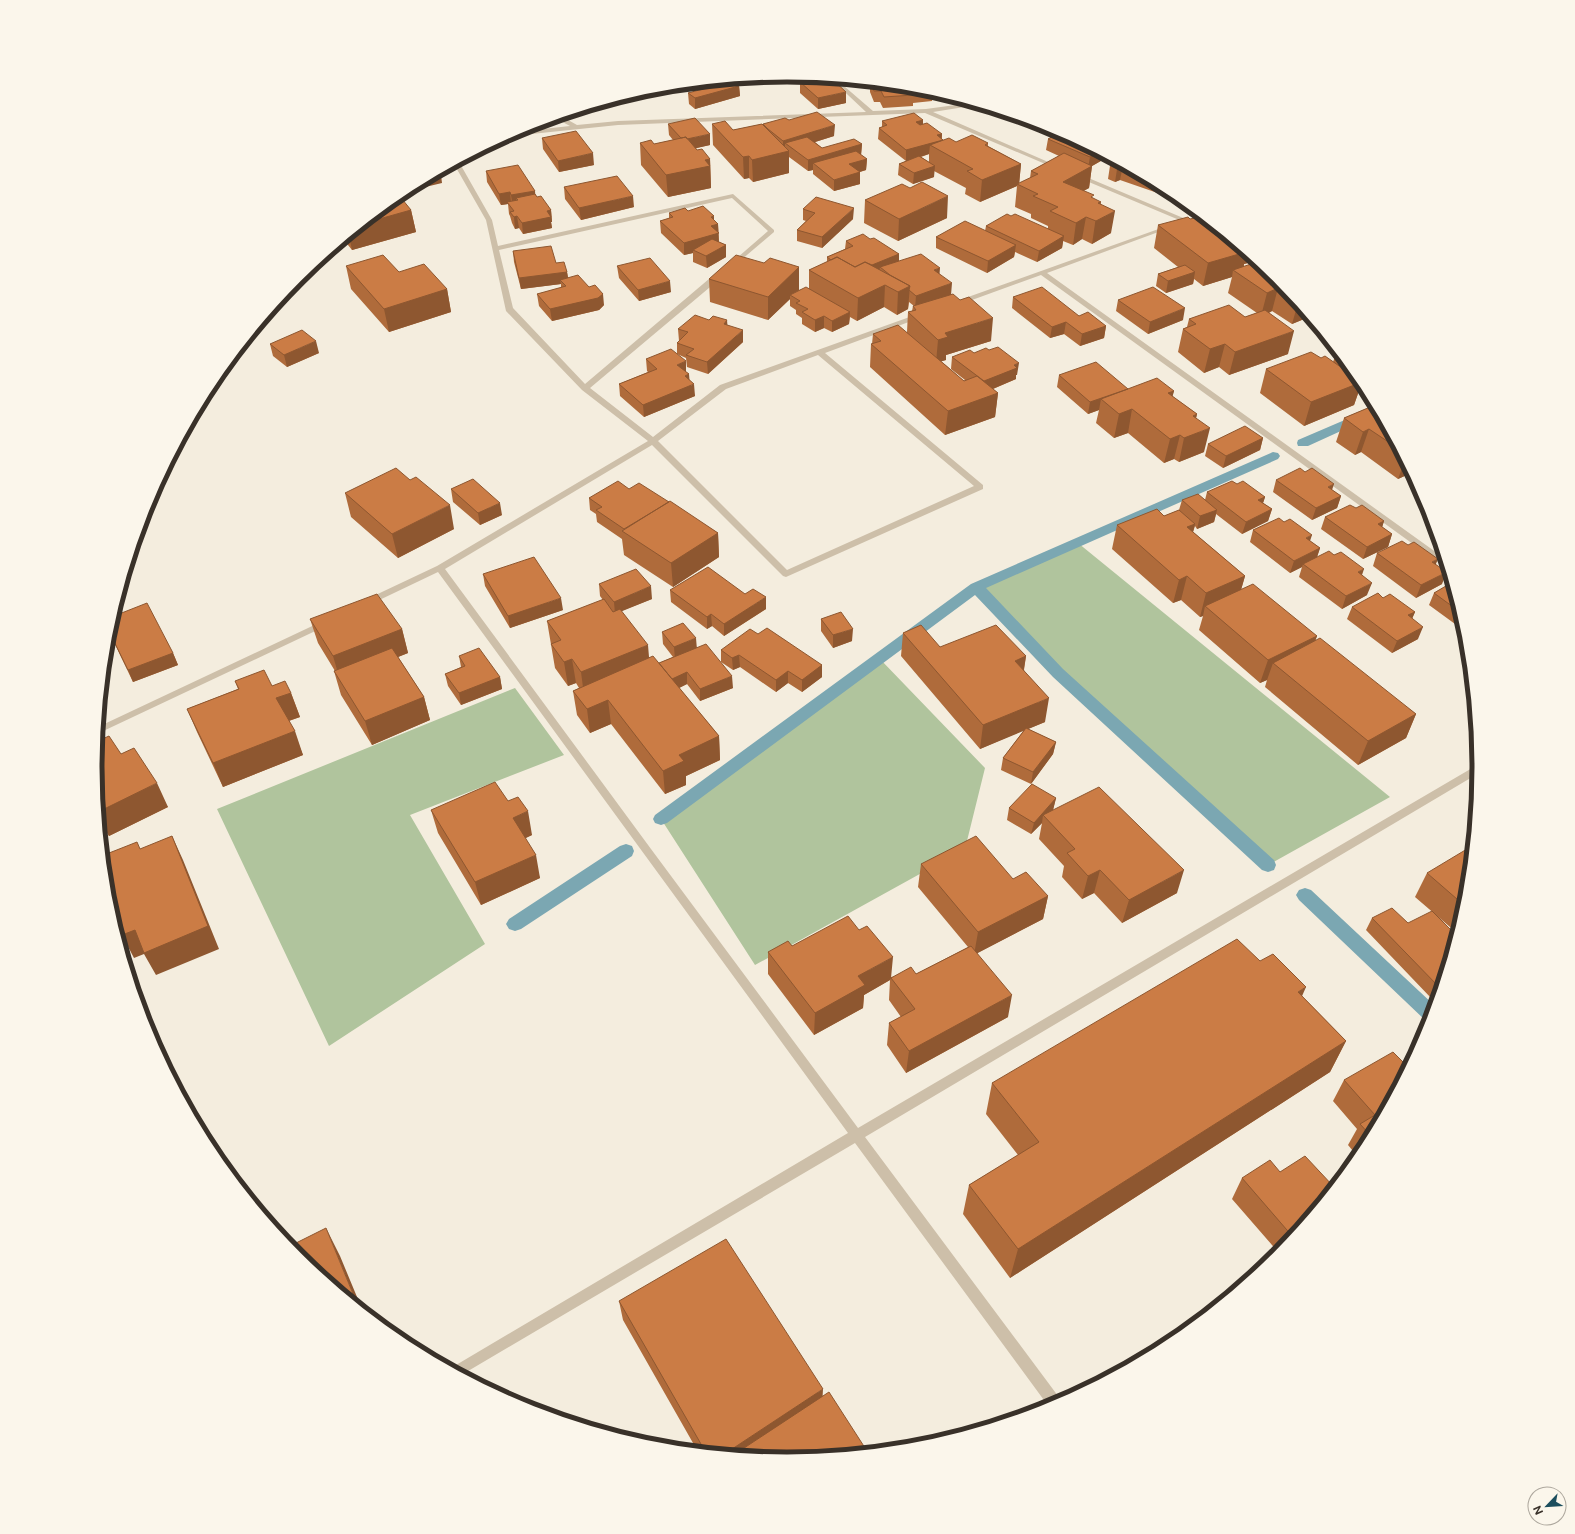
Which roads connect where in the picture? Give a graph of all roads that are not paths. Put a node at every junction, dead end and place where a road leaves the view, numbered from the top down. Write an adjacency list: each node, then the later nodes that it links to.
1 (838, 84): 4 (street)
2 (966, 105): 3 (street)
3 (926, 111): 4 (street); 9 (street)
4 (872, 114): 6 (street)
5 (563, 120): 6 (street)
6 (574, 126): 7 (street)
7 (532, 131)
8 (459, 167): 13 (street)
9 (1063, 169)
10 (1070, 172): 12 (street)
11 (1196, 218): 12 (street)
12 (1186, 221): 14 (street)
13 (495, 249): 18 (street); 18 (street)
14 (1041, 272): 15 (street); 20 (street)
15 (952, 304)
16 (930, 312): 17 (street)
17 (819, 352): 19 (street); 19 (street)
18 (585, 388): 19 (street)
19 (653, 441): 21 (street)
20 (1440, 559)
21 (440, 568): 22 (street); 26 (street)
22 (361, 605)
23 (332, 619): 24 (street)
24 (104, 728)
25 (1472, 773): 26 (street)
26 (857, 1135): 27 (street); 28 (street)
27 (461, 1368)
28 (1052, 1399)

